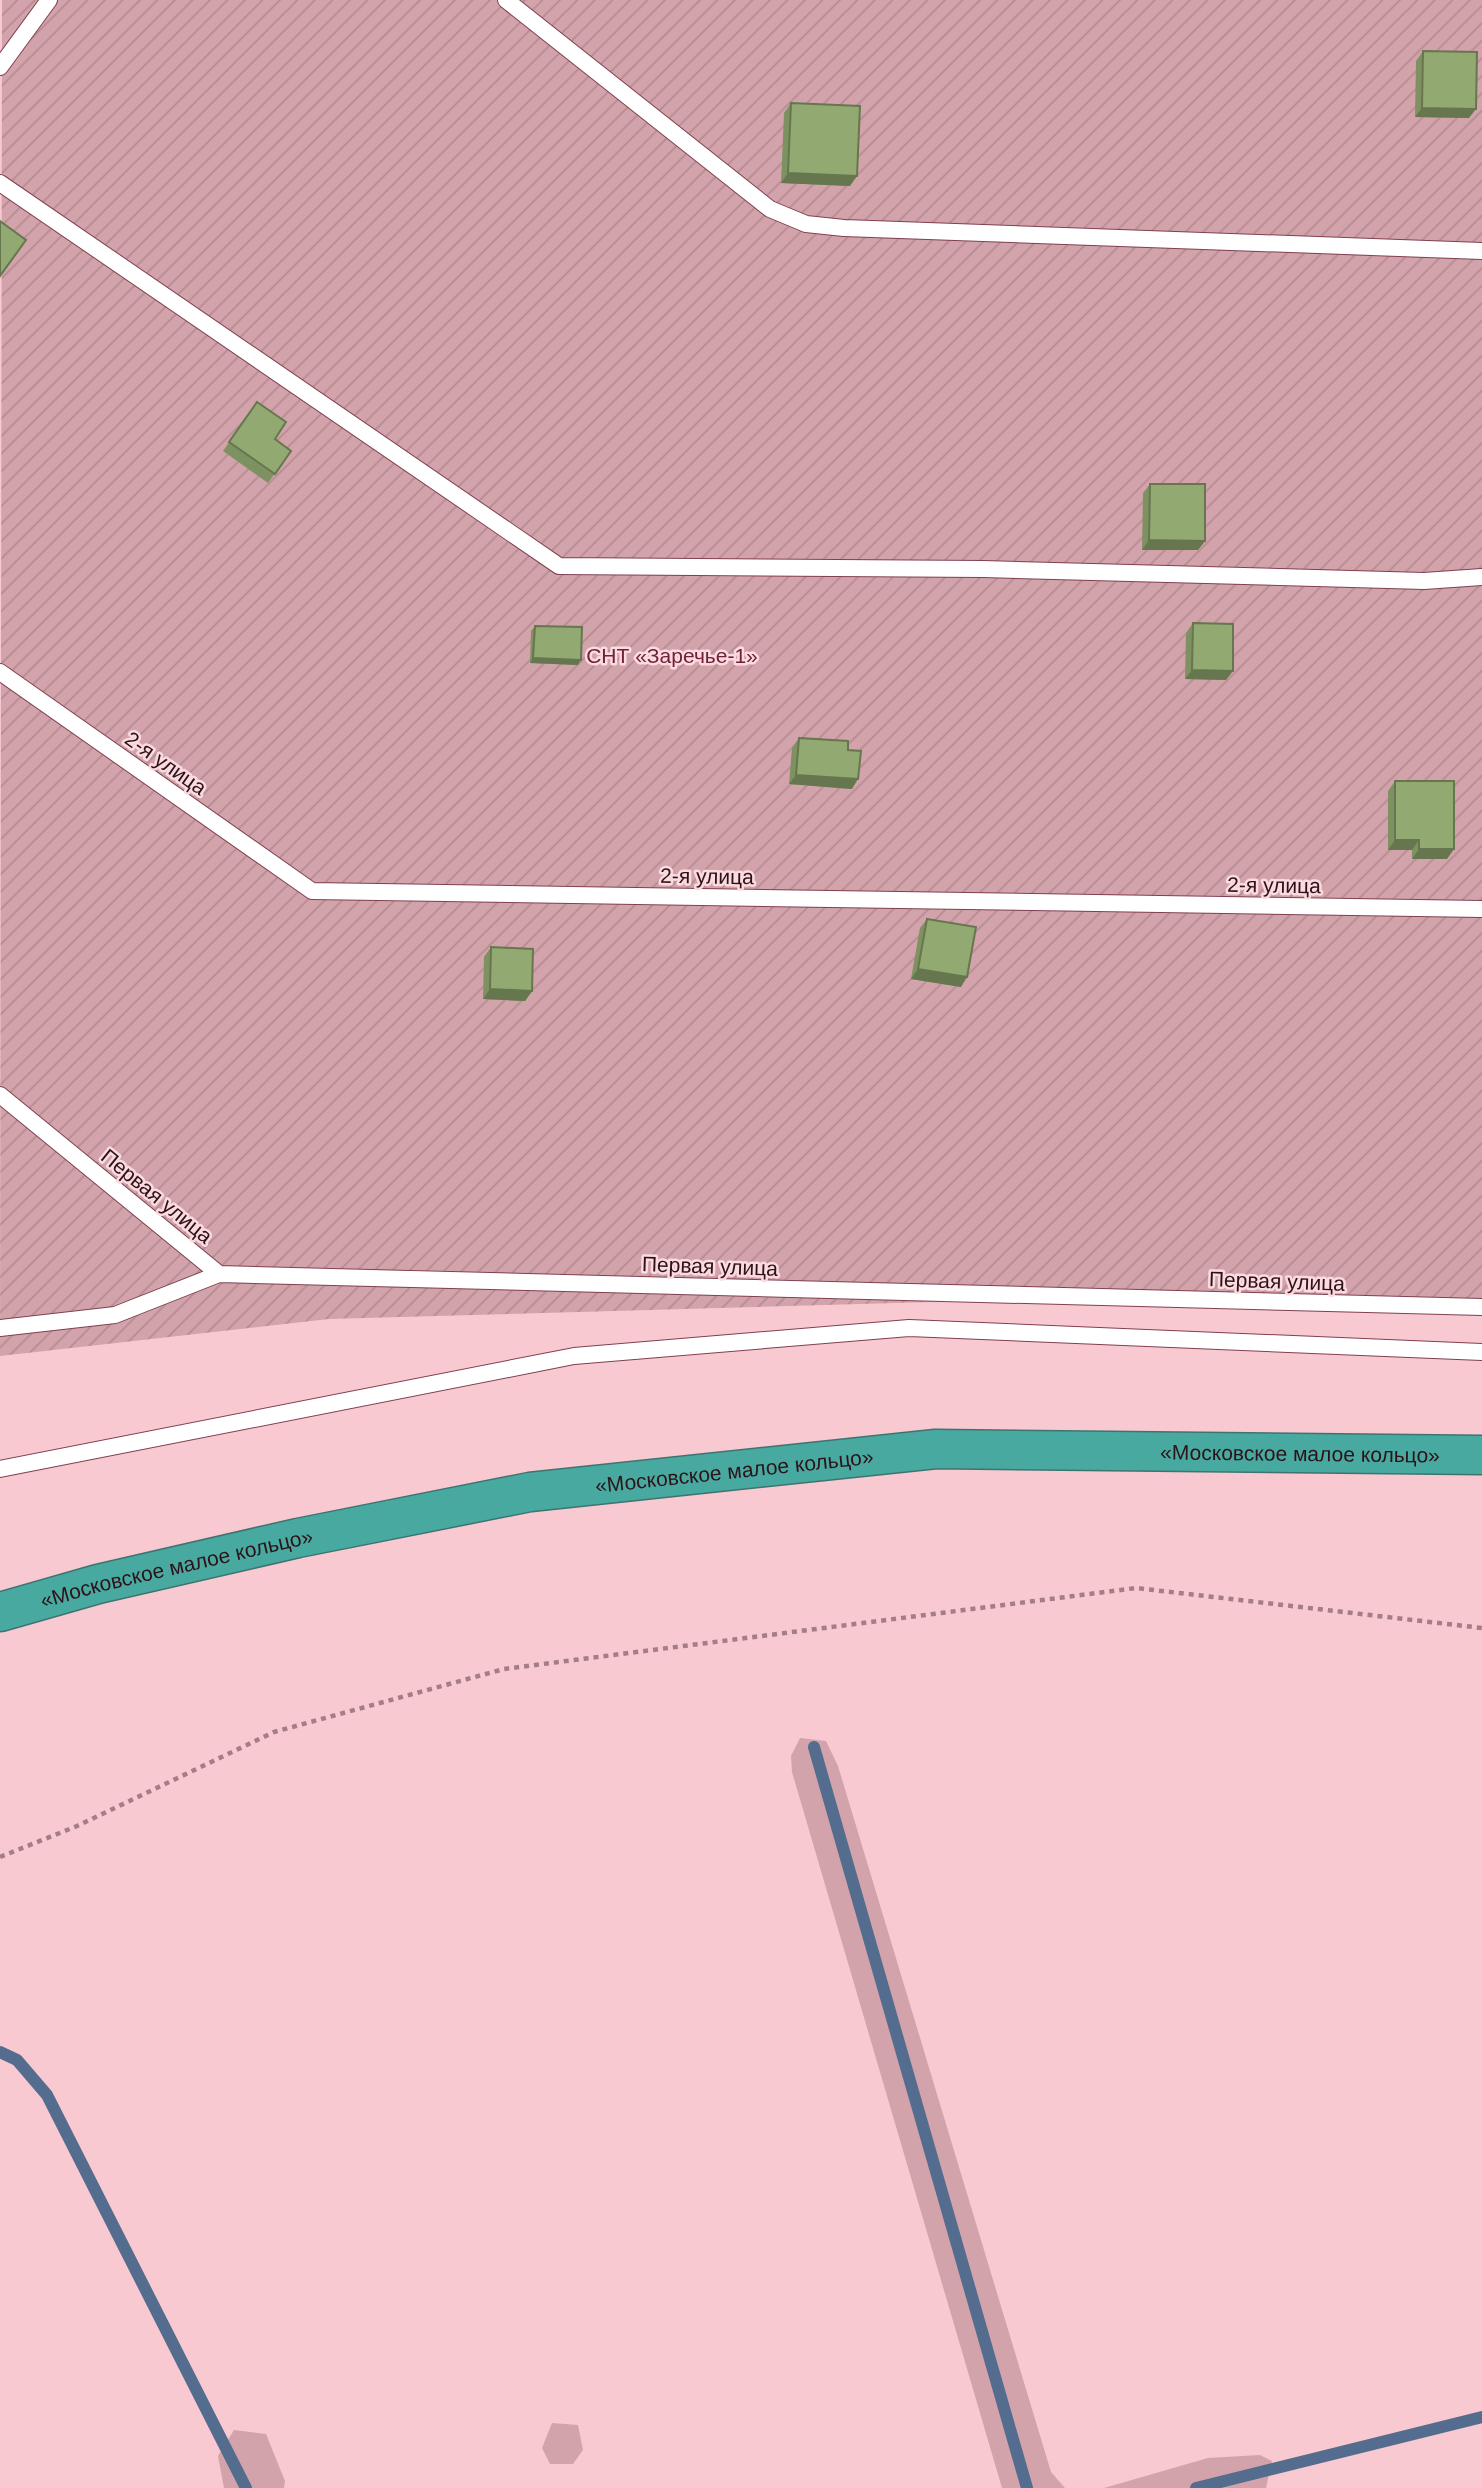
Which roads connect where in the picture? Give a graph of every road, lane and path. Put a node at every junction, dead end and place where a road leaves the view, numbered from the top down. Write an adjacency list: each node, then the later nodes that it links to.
1 (49, 0): 3 (lane)
2 (506, 0): 5 (lane)
3 (0, 67)
4 (0, 183): 6 (lane)
5 (1482, 251)
6 (1482, 577)
7 (0, 672): 8 (lane, 2-я улица)
8 (1482, 909)
9 (0, 1095): 10 (lane, Первая улица)
10 (219, 1274): 11 (lane, Первая улица); 12 (lane)
11 (1482, 1307)
12 (0, 1328)
13 (1482, 1352): 15 (lane)
14 (1482, 1455): 16 (highway, «Московское малое кольцо»)
15 (0, 1469)
16 (0, 1612)
17 (1482, 1628): 18 (path)
18 (0, 1857)

